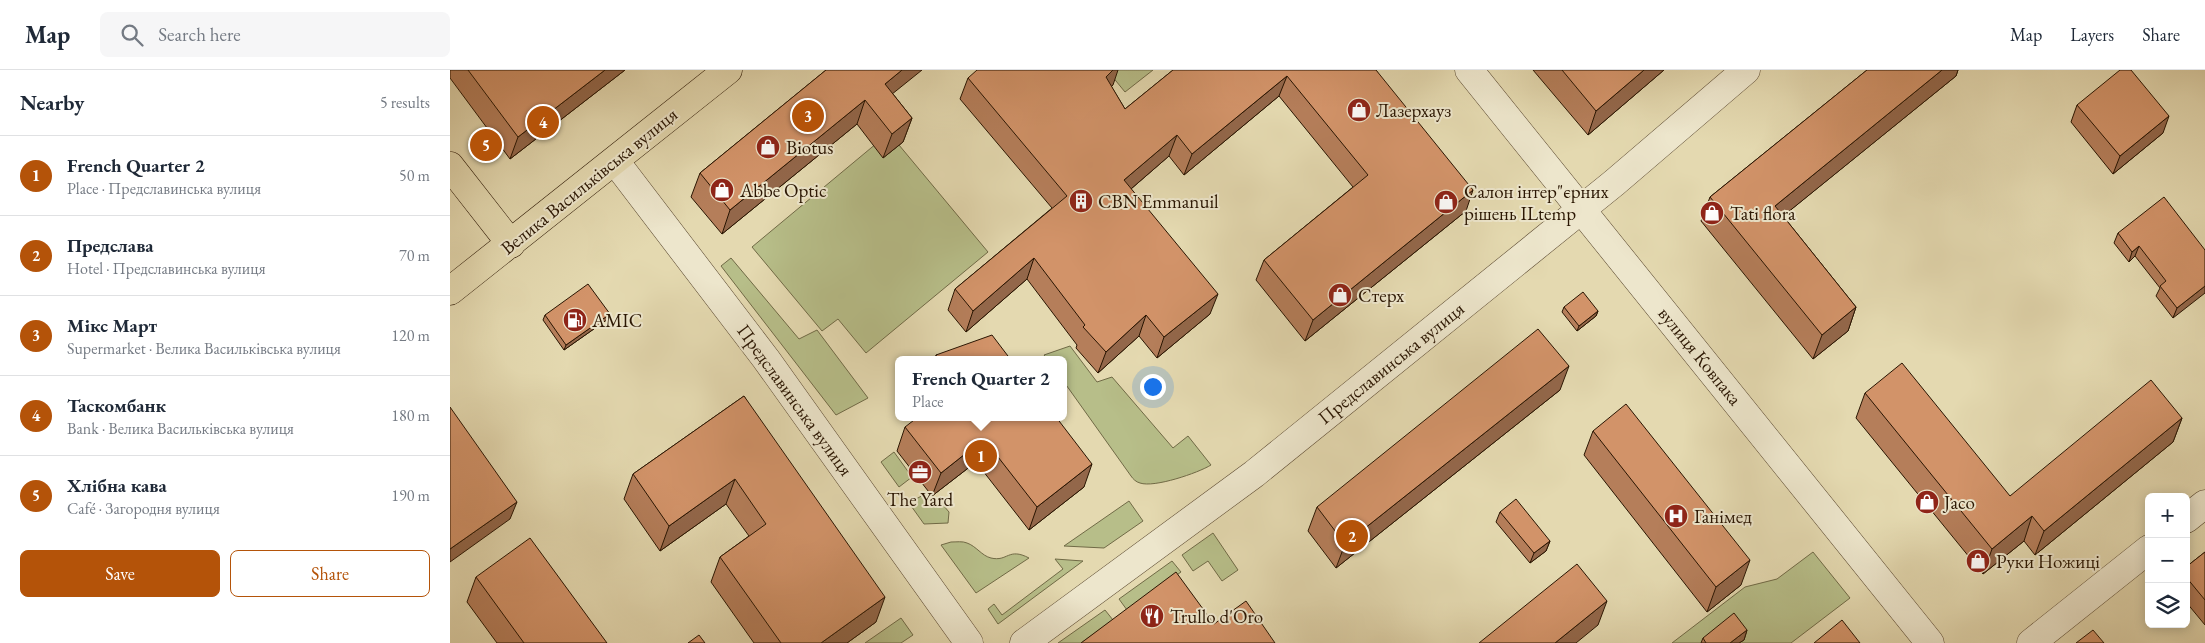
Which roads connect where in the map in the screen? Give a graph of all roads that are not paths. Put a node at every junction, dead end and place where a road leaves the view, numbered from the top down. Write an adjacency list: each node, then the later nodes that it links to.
1 (728, 70): 4 (main road, Велика Васильківська вулиця)
2 (1470, 70): 6 (street, вулиця Ковпака)
3 (1746, 70): 6 (street, Предславинська вулиця)
4 (615, 161): 7 (main road, Велика Васильківська вулиця); 12 (street, Предславинська вулиця)
5 (450, 166): 7 (main road)
6 (1581, 209): 13 (street, Предславинська вулиця); 14 (street, вулиця Ковпака)
7 (511, 244): 8 (main road, Велика Васильківська вулиця)
8 (450, 291)
9 (2205, 504): 10 (street)
10 (2190, 516)
11 (2145, 552): 15 (street)
12 (970, 643)
13 (1024, 643)
14 (1930, 643)
15 (2031, 643)

